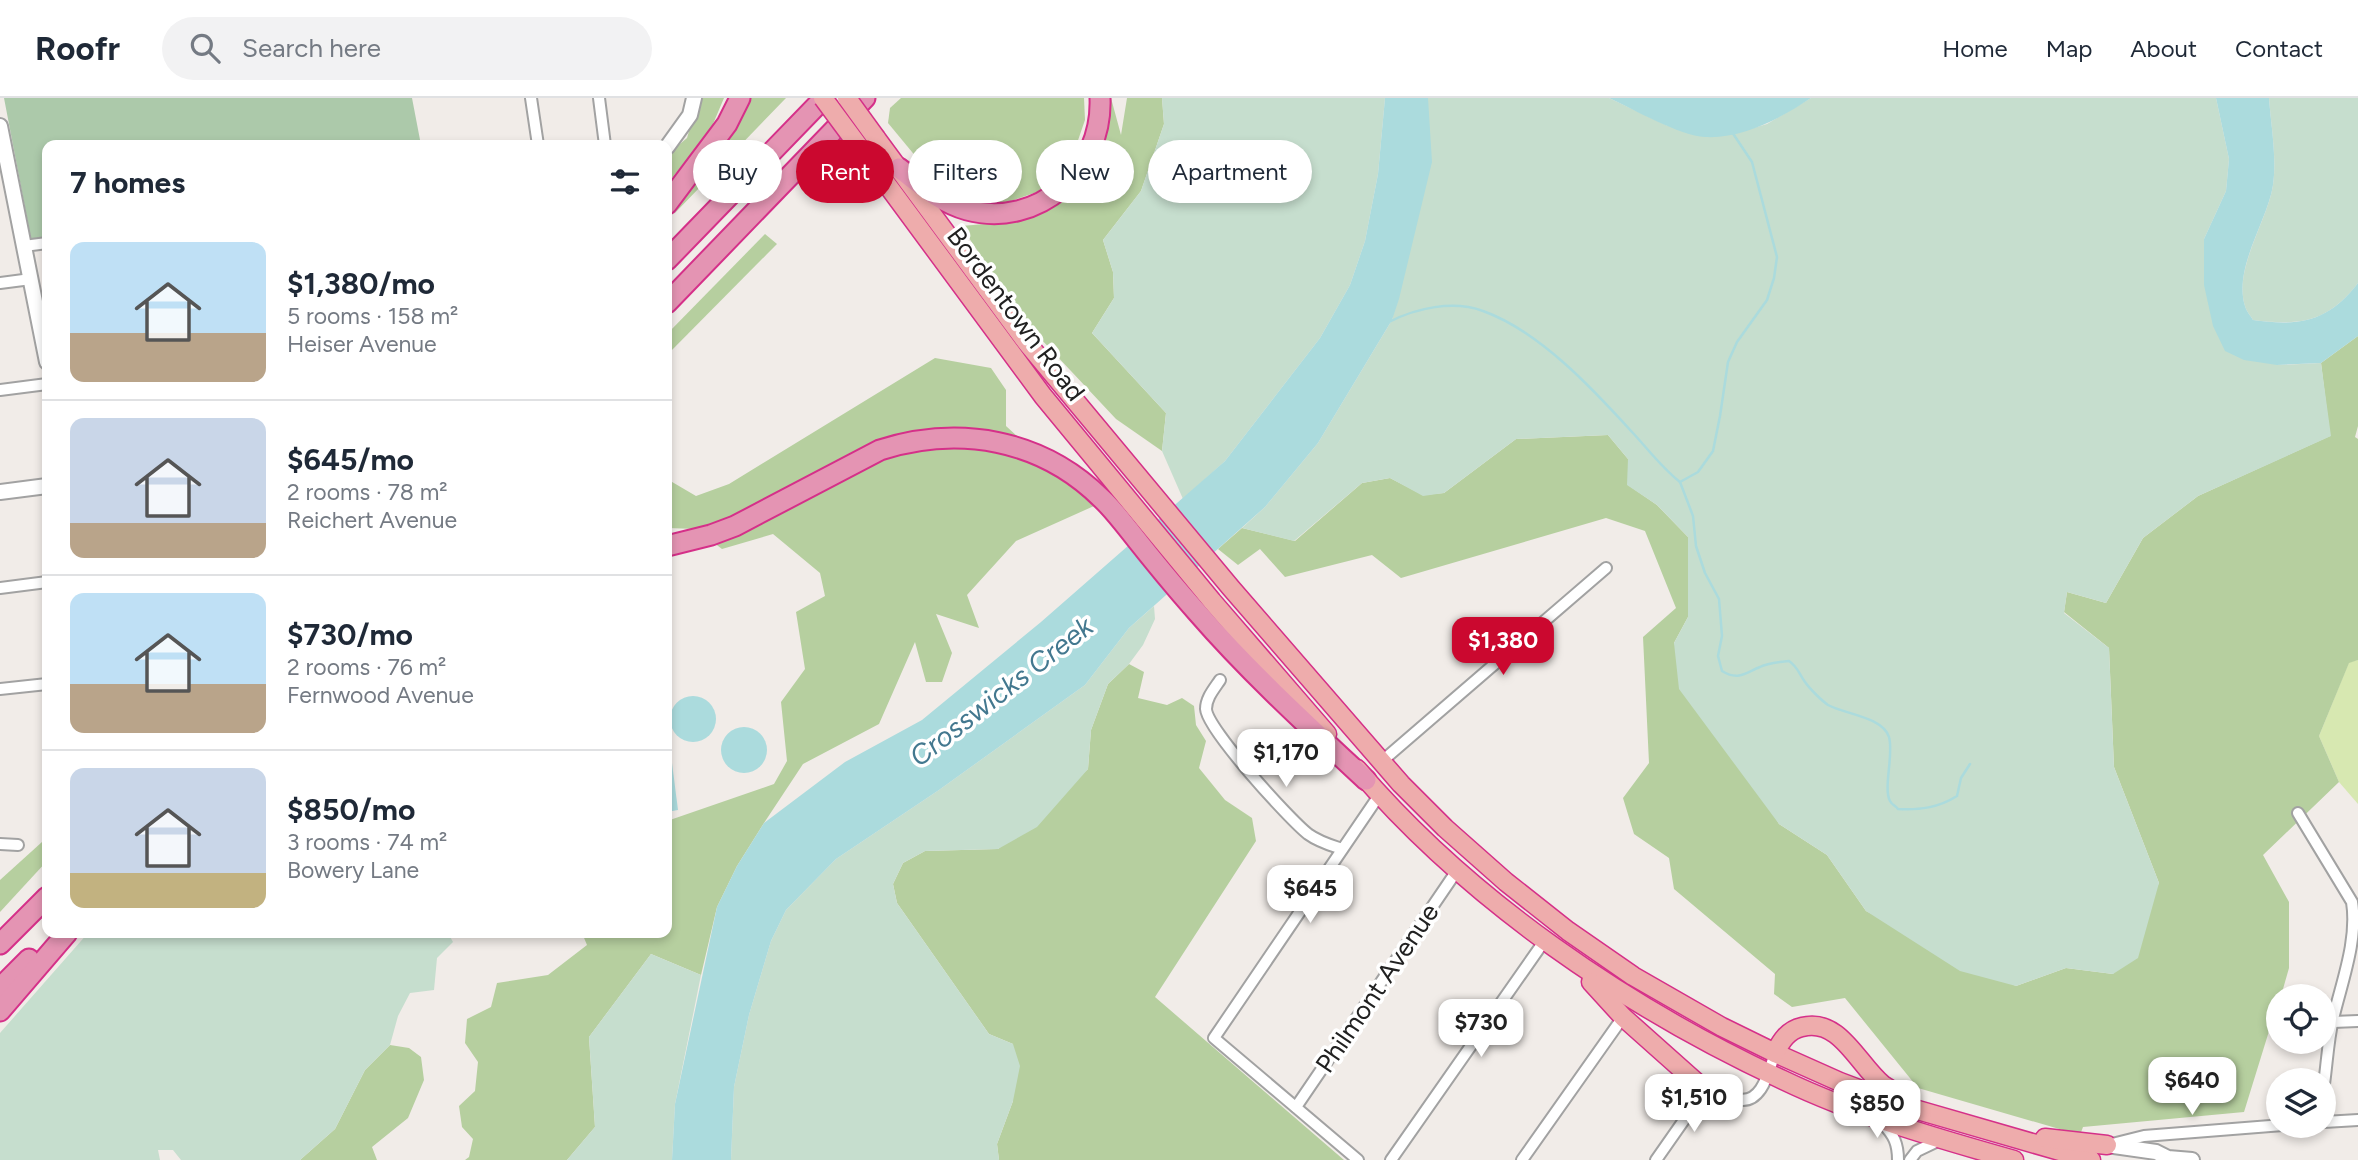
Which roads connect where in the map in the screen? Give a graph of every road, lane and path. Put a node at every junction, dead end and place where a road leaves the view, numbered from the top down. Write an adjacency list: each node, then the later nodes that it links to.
1 (531, 98): 10 (street)
2 (599, 98): 11 (street)
3 (694, 98): 12 (street)
4 (740, 98): 15 (highway)
5 (809, 98): 18 (highway)
6 (824, 98): 19 (highway); 32 (highway, Bordentown Road, bridge)
7 (860, 98): 13 (highway, Bordentown Road, bridge); 22 (highway)
8 (1100, 98): 13 (highway)
9 (0, 126): 14 (street)
10 (537, 140)
11 (604, 140)
12 (672, 141)
13 (899, 168): 36 (highway, Bordentown Road)
14 (5, 178): 17 (street)
15 (672, 197)
16 (42, 244): 17 (street)
17 (24, 246): 20 (street)
18 (672, 252)
19 (672, 253)
20 (31, 279): 21 (street); 23 (street)
21 (0, 283)
22 (672, 298)
23 (42, 319)
24 (42, 385): 25 (street)
25 (0, 390)
26 (42, 487): 27 (street)
27 (0, 492)
28 (672, 544): 32 (highway)
29 (1606, 568): 36 (street)
30 (42, 583): 31 (street)
31 (0, 588)
32 (1204, 606): 37 (highway)
33 (1220, 680): 42 (street)
34 (42, 685): 35 (street)
35 (0, 689)
36 (1381, 762): 56 (highway, Bordentown Road)
37 (1366, 780): 38 (highway)
38 (1380, 794): 42 (street); 43 (highway)
39 (2298, 813): 52 (street)
40 (0, 844): 41 (street)
41 (18, 845)
42 (1342, 849): 59 (street)
43 (1458, 869): 47 (highway); 59 (street, Philmont Avenue)
44 (42, 902): 48 (highway)
45 (49, 938): 50 (highway)
46 (63, 938): 51 (highway)
47 (1545, 940): 49 (highway); 71 (street)
48 (0, 944)
49 (1567, 956): 53 (highway); 57 (highway)
50 (0, 988)
51 (0, 1011)
52 (2336, 1011)
53 (1623, 1017): 58 (highway); 72 (street)
54 (2358, 1021): 55 (street)
55 (2336, 1022)
56 (1775, 1053): 57 (street); 61 (highway, Bordentown Road); 61 (highway)
57 (1768, 1073): 58 (street); 60 (highway)
58 (1705, 1090): 73 (street)
59 (1296, 1107): 70 (street)
60 (1877, 1116): 67 (highway); 74 (street)
61 (1939, 1117): 65 (highway)
62 (2358, 1120): 63 (street)
63 (2336, 1121)
64 (2266, 1126): 66 (street)
65 (1991, 1131): 68 (highway); 77 (highway)
66 (2173, 1134): 68 (street); 69 (street)
67 (1942, 1139): 75 (street); 76 (highway)
68 (2107, 1145): 69 (street)
69 (2168, 1158): 78 (street)
70 (1358, 1160)
71 (1391, 1160)
72 (1522, 1160)
73 (1656, 1160)
74 (1898, 1160)
75 (1910, 1160)
76 (2014, 1160)
77 (2091, 1160)
78 (2192, 1160)

